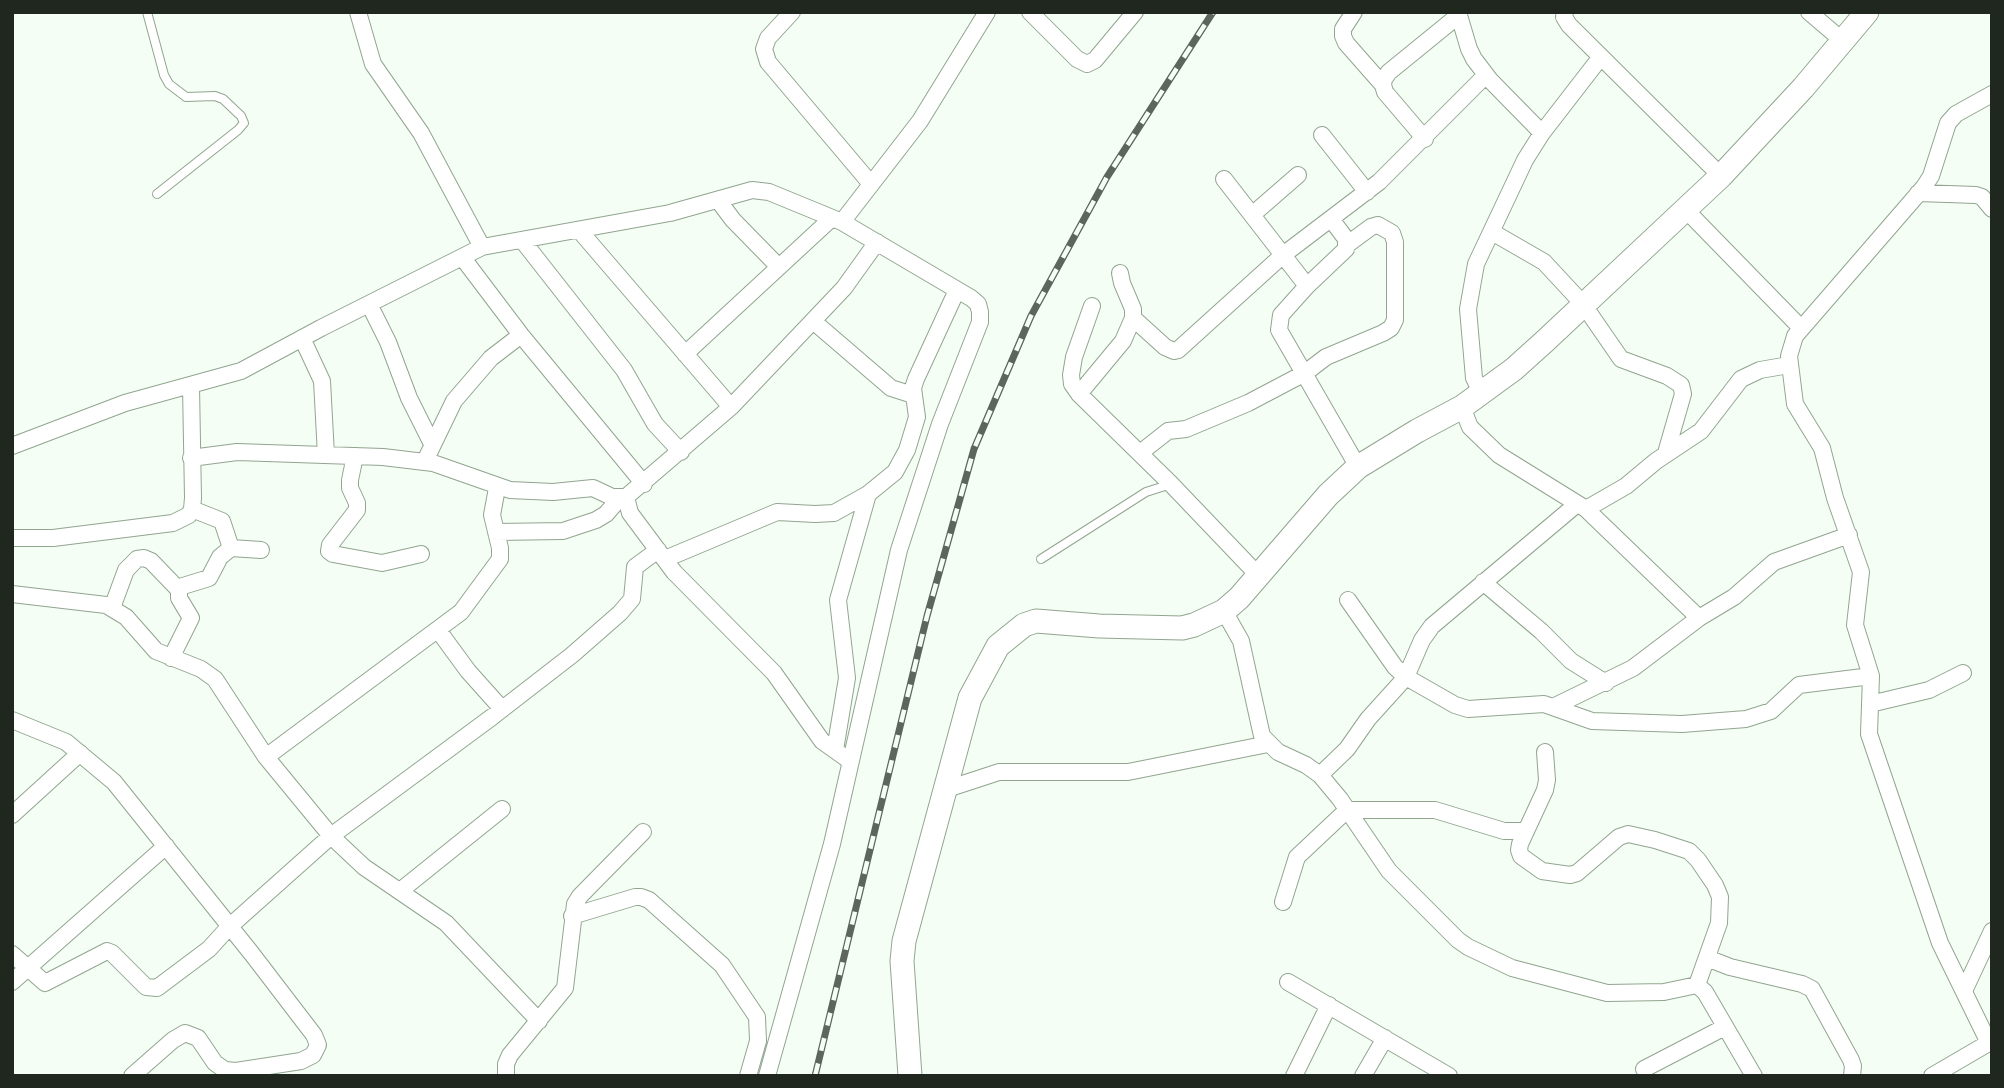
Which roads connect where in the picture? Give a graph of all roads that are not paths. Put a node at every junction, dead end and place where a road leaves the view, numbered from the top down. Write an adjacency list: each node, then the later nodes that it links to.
1 (147, 12): 27 (lane)
2 (358, 12): 40 (street)
3 (987, 12): 24 (street)
4 (1030, 12): 5 (street)
5 (1135, 12)
6 (1354, 12): 15 (street)
7 (1565, 12): 13 (street)
8 (1809, 12): 12 (street)
9 (1867, 12): 12 (street)
10 (788, 14): 24 (street)
11 (1459, 14): 14 (street); 15 (street)
12 (1843, 41): 21 (street)
13 (1600, 58): 17 (street); 21 (street)
14 (1486, 75): 17 (street); 19 (street)
15 (1383, 85): 19 (street)
16 (1992, 94): 26 (street)
17 (1542, 133): 36 (street)
18 (1322, 135): 25 (street)
19 (1425, 139): 25 (street)
20 (1298, 175): 32 (street)
21 (1721, 176): 30 (street)
22 (1224, 179): 32 (street)
23 (1992, 183): 28 (street)
24 (871, 184): 34 (street)
25 (1367, 192): 33 (street)
26 (1918, 193): 28 (street); 52 (street)
27 (158, 194)
28 (1976, 195): 31 (street)
29 (718, 201): 34 (street); 35 (street); 43 (street)
30 (1685, 209): 48 (street); 52 (street)
31 (1992, 209)
32 (1252, 215): 41 (street)
33 (1331, 219): 39 (street); 41 (street)
34 (837, 220): 38 (street); 43 (street)
35 (579, 230): 37 (street); 55 (street)
36 (1492, 232): 48 (street); 59 (street)
37 (522, 240): 40 (street); 66 (street)
38 (877, 242): 46 (street); 51 (street)
39 (1348, 244): 45 (street); 57 (street)
40 (482, 247): 42 (street)
41 (1283, 255): 45 (street); 50 (street)
42 (463, 257): 47 (street); 53 (street)
43 (779, 267): 55 (street)
44 (1120, 273): 50 (street)
45 (1307, 286): 57 (street)
46 (957, 290): 61 (street); 112 (street)
47 (369, 304): 54 (street); 64 (street)
48 (1583, 304): 59 (street); 68 (street)
49 (1092, 306): 60 (street)
50 (1133, 318): 60 (street)
51 (813, 321): 61 (street); 62 (street)
52 (1801, 328): 56 (street)
53 (521, 335): 64 (street); 74 (street)
54 (302, 338): 58 (street); 69 (street)
55 (685, 354): 62 (street)
56 (1789, 365): 68 (street); 82 (street)
57 (1305, 373): 67 (street); 73 (street)
58 (191, 386): 65 (street); 71 (street)
59 (1481, 392): 63 (street)
60 (1079, 394): 67 (street)
61 (913, 395): 77 (street)
62 (732, 407): 66 (street)
63 (1462, 407): 73 (street); 79 (street)
64 (432, 444): 72 (street)
65 (12, 446)
66 (681, 452): 74 (street)
67 (1140, 453): 75 (street)
68 (1666, 453): 79 (street)
69 (326, 456): 70 (street); 71 (street)
70 (355, 456): 72 (street); 86 (street)
71 (191, 458): 80 (street)
72 (425, 461): 76 (street)
73 (1359, 467): 89 (street)
74 (644, 484): 78 (street)
75 (1171, 484): 88 (lane); 89 (street)
76 (497, 488): 78 (street); 81 (street)
77 (868, 494): 87 (street); 108 (street)
78 (623, 498): 81 (street); 87 (street)
79 (1581, 506): 90 (street); 96 (street)
80 (192, 509): 83 (street); 84 (street)
81 (496, 532): 97 (street)
82 (1849, 535): 96 (street); 100 (street)
83 (12, 538)
84 (231, 548): 85 (street); 91 (street)
85 (261, 550)
86 (421, 554)
87 (662, 554): 105 (street); 108 (street)
88 (1041, 559)
89 (1258, 575): 95 (street)
90 (1483, 582): 101 (street); 102 (street)
91 (179, 590): 94 (street); 98 (street)
92 (12, 594): 94 (street)
93 (1348, 600): 101 (street)
94 (112, 608): 98 (street)
95 (1224, 611): 107 (street); 114 (street)
96 (1699, 618): 102 (street)
97 (438, 630): 105 (street); 111 (street)
98 (171, 658): 111 (street)
99 (1963, 673): 103 (street)
100 (1871, 676): 103 (street); 104 (street)
101 (1406, 677): 104 (street); 113 (street)
102 (1606, 683): 104 (street)
103 (1870, 704): 133 (street)
104 (1555, 706)
105 (502, 709): 120 (street)
106 (12, 720): 110 (street)
107 (1268, 744): 113 (street); 114 (street)
108 (835, 750): 112 (street)
109 (1545, 752): 118 (street)
110 (80, 754): 117 (street); 121 (street)
111 (266, 757): 120 (street)
112 (850, 761): 143 (street)
113 (1320, 775): 116 (street)
114 (944, 790): 144 (street)
115 (502, 809): 122 (street)
116 (1348, 810): 118 (street); 123 (street); 132 (street)
117 (12, 815)
118 (1526, 831): 128 (street)
119 (643, 832): 124 (street)
120 (331, 836): 122 (street); 125 (street)
121 (166, 845): 125 (street); 129 (street)
122 (400, 891): 135 (street)
123 (1283, 902)
124 (572, 916): 135 (street); 142 (street)
125 (229, 927): 129 (street); 140 (street)
126 (1992, 931): 133 (street)
127 (12, 954): 129 (street)
128 (1706, 958): 132 (street); 149 (street)
129 (27, 968): 130 (street)
130 (12, 982)
131 (1288, 982): 134 (street)
132 (1697, 985): 136 (street)
133 (1964, 991): 138 (street)
134 (1329, 1005): 137 (street); 145 (street)
135 (539, 1021): 141 (street)
136 (1725, 1027): 139 (street); 148 (street)
137 (1385, 1038): 146 (street); 147 (street)
138 (1990, 1042): 150 (street)
139 (1644, 1069)
140 (132, 1076)
141 (506, 1076)
142 (748, 1076)
143 (767, 1076)
144 (910, 1076)
145 (1294, 1076)
146 (1363, 1076)
147 (1448, 1076)
148 (1754, 1076)
149 (1852, 1076)
150 (1932, 1076)

